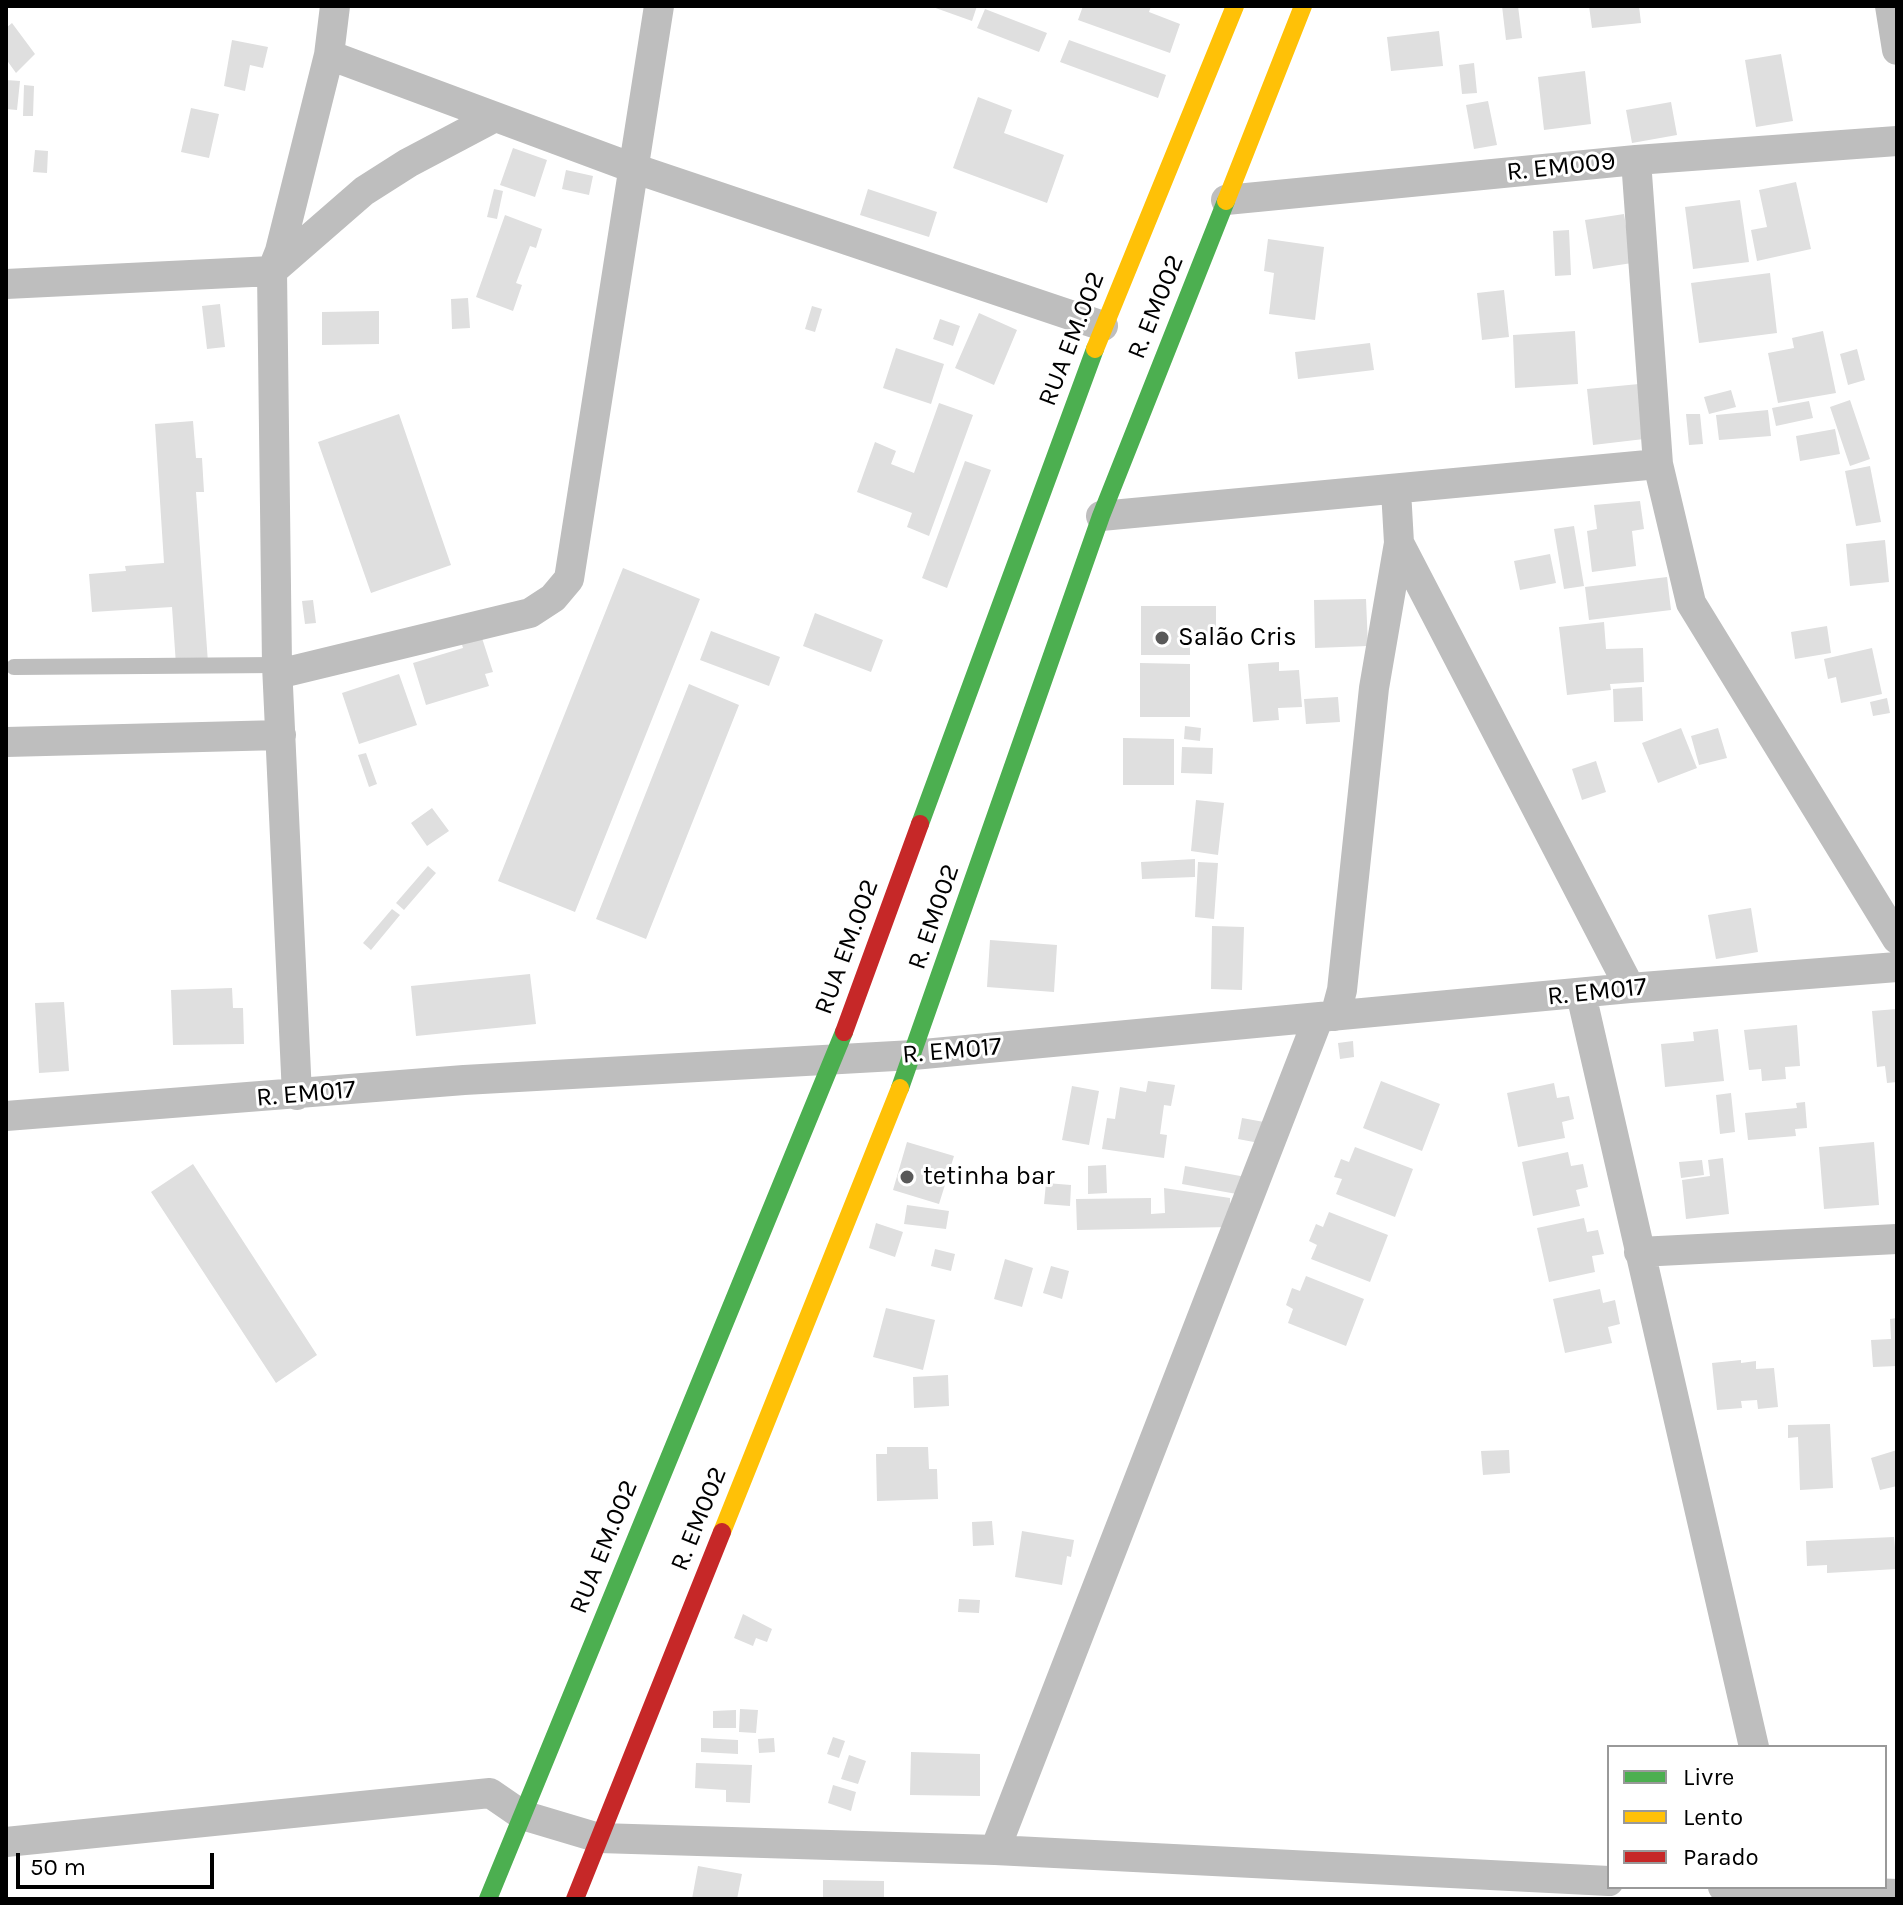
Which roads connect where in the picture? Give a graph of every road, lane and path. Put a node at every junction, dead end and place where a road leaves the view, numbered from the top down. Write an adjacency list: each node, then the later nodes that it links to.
1 (335, 6): 7 (street)
2 (659, 6): 11 (street)
3 (1235, 6): 15 (street, RUA EM.002)
4 (1303, 6): 12 (street, R. EM002)
5 (1890, 6): 6 (street)
6 (1897, 50)
7 (329, 55): 8 (street); 13 (street)
8 (495, 117): 11 (street); 13 (street)
9 (1897, 141): 10 (street, R. EM009)
10 (1636, 160): 12 (street, R. EM009); 16 (street)
11 (633, 168): 15 (street); 21 (street)
12 (1226, 200): 18 (street, R. EM002)
13 (272, 271): 14 (street); 21 (street)
14 (6, 284)
15 (1103, 326): 30 (street, RUA EM.002)
16 (1658, 464): 17 (street); 24 (street)
17 (1396, 490): 18 (street); 19 (street)
18 (1101, 516): 29 (street, R. EM002)
19 (1399, 543): 26 (street); 28 (street)
20 (14, 667): 21 (lane)
21 (277, 670): 22 (street)
22 (281, 735): 23 (street); 31 (street)
23 (6, 742)
24 (1897, 939)
25 (1897, 967): 26 (street, R. EM017)
26 (1630, 988): 27 (street, R. EM017)
27 (1581, 994): 28 (street, R. EM017); 34 (street)
28 (1326, 1017): 29 (street, R. EM017); 39 (street)
29 (913, 1055): 30 (street, R. EM017); 37 (street, R. EM002)
30 (833, 1061): 31 (street, R. EM017); 36 (street, RUA EM.002)
31 (297, 1095): 32 (street, R. EM017)
32 (6, 1116)
33 (1897, 1239): 34 (street)
34 (1639, 1252): 35 (street)
35 (1754, 1745)
36 (522, 1815): 37 (street); 38 (street); 43 (street, RUA EM.002)
37 (599, 1838): 39 (street); 44 (street)
38 (6, 1842)
39 (995, 1850): 40 (street)
40 (1607, 1881)
41 (1786, 1889): 42 (street)
42 (1897, 1894)
43 (488, 1899)
44 (575, 1899)

